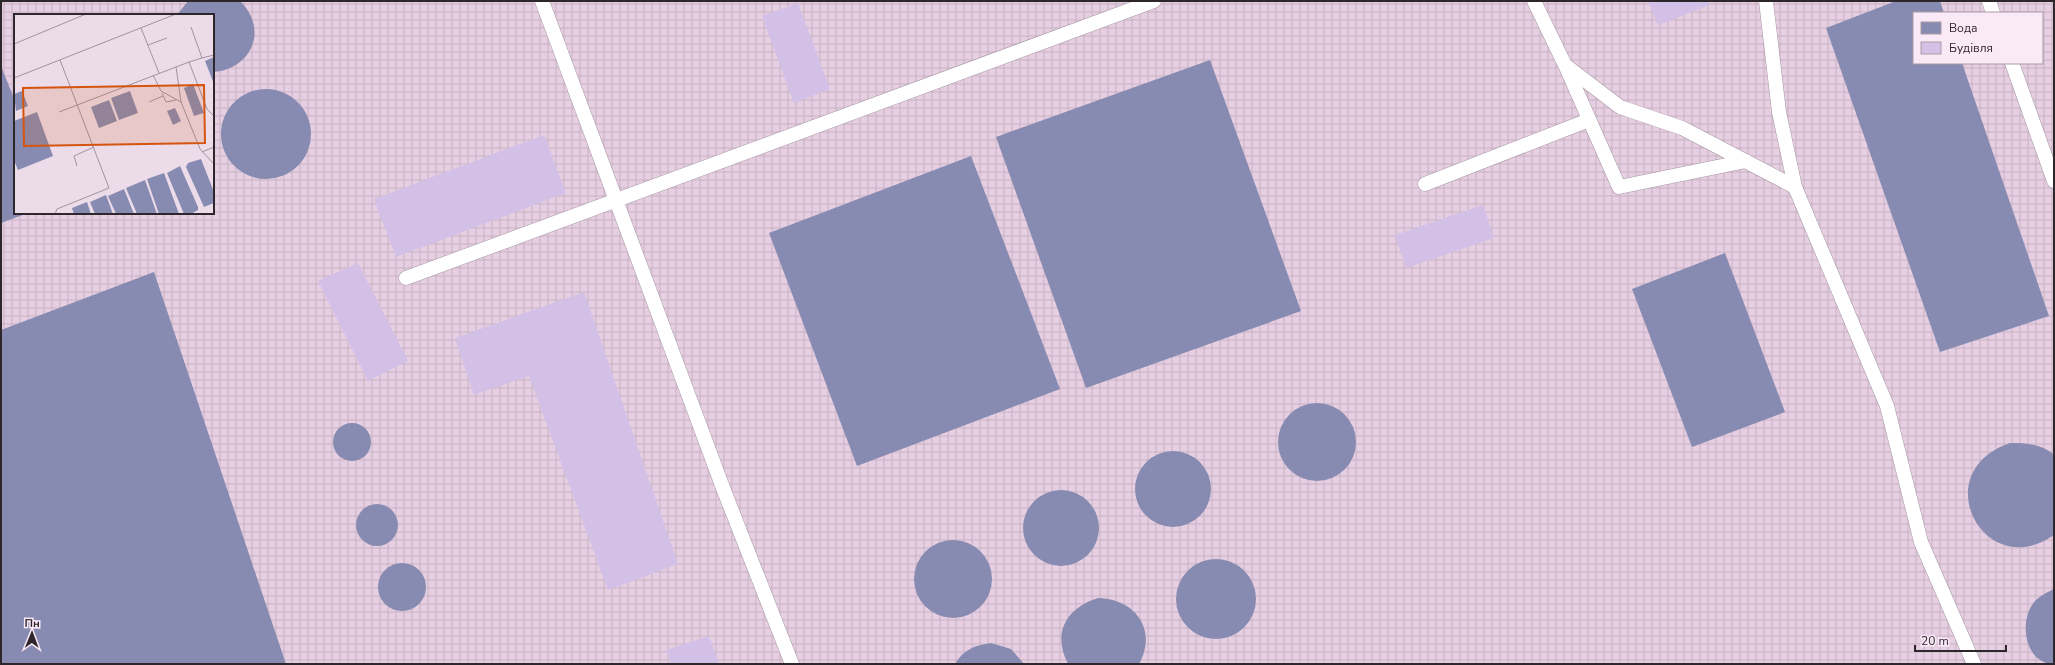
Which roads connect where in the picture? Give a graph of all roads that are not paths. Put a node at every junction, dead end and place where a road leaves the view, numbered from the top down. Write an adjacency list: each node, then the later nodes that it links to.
1 (542, 1): 14 (lane)
2 (1154, 1): 14 (lane)
3 (1534, 1): 8 (lane)
4 (1766, 1): 13 (lane)
5 (1989, 1): 6 (lane)
6 (1994, 12)
7 (2012, 64): 11 (lane)
8 (1566, 65): 9 (lane); 10 (lane)
9 (1590, 120): 10 (lane); 12 (lane)
10 (1746, 161): 13 (lane)
11 (2054, 181)
12 (1425, 184)
13 (1795, 187): 17 (lane)
14 (616, 200): 15 (lane); 16 (lane)
15 (406, 278)
16 (792, 664)
17 (1974, 664)

